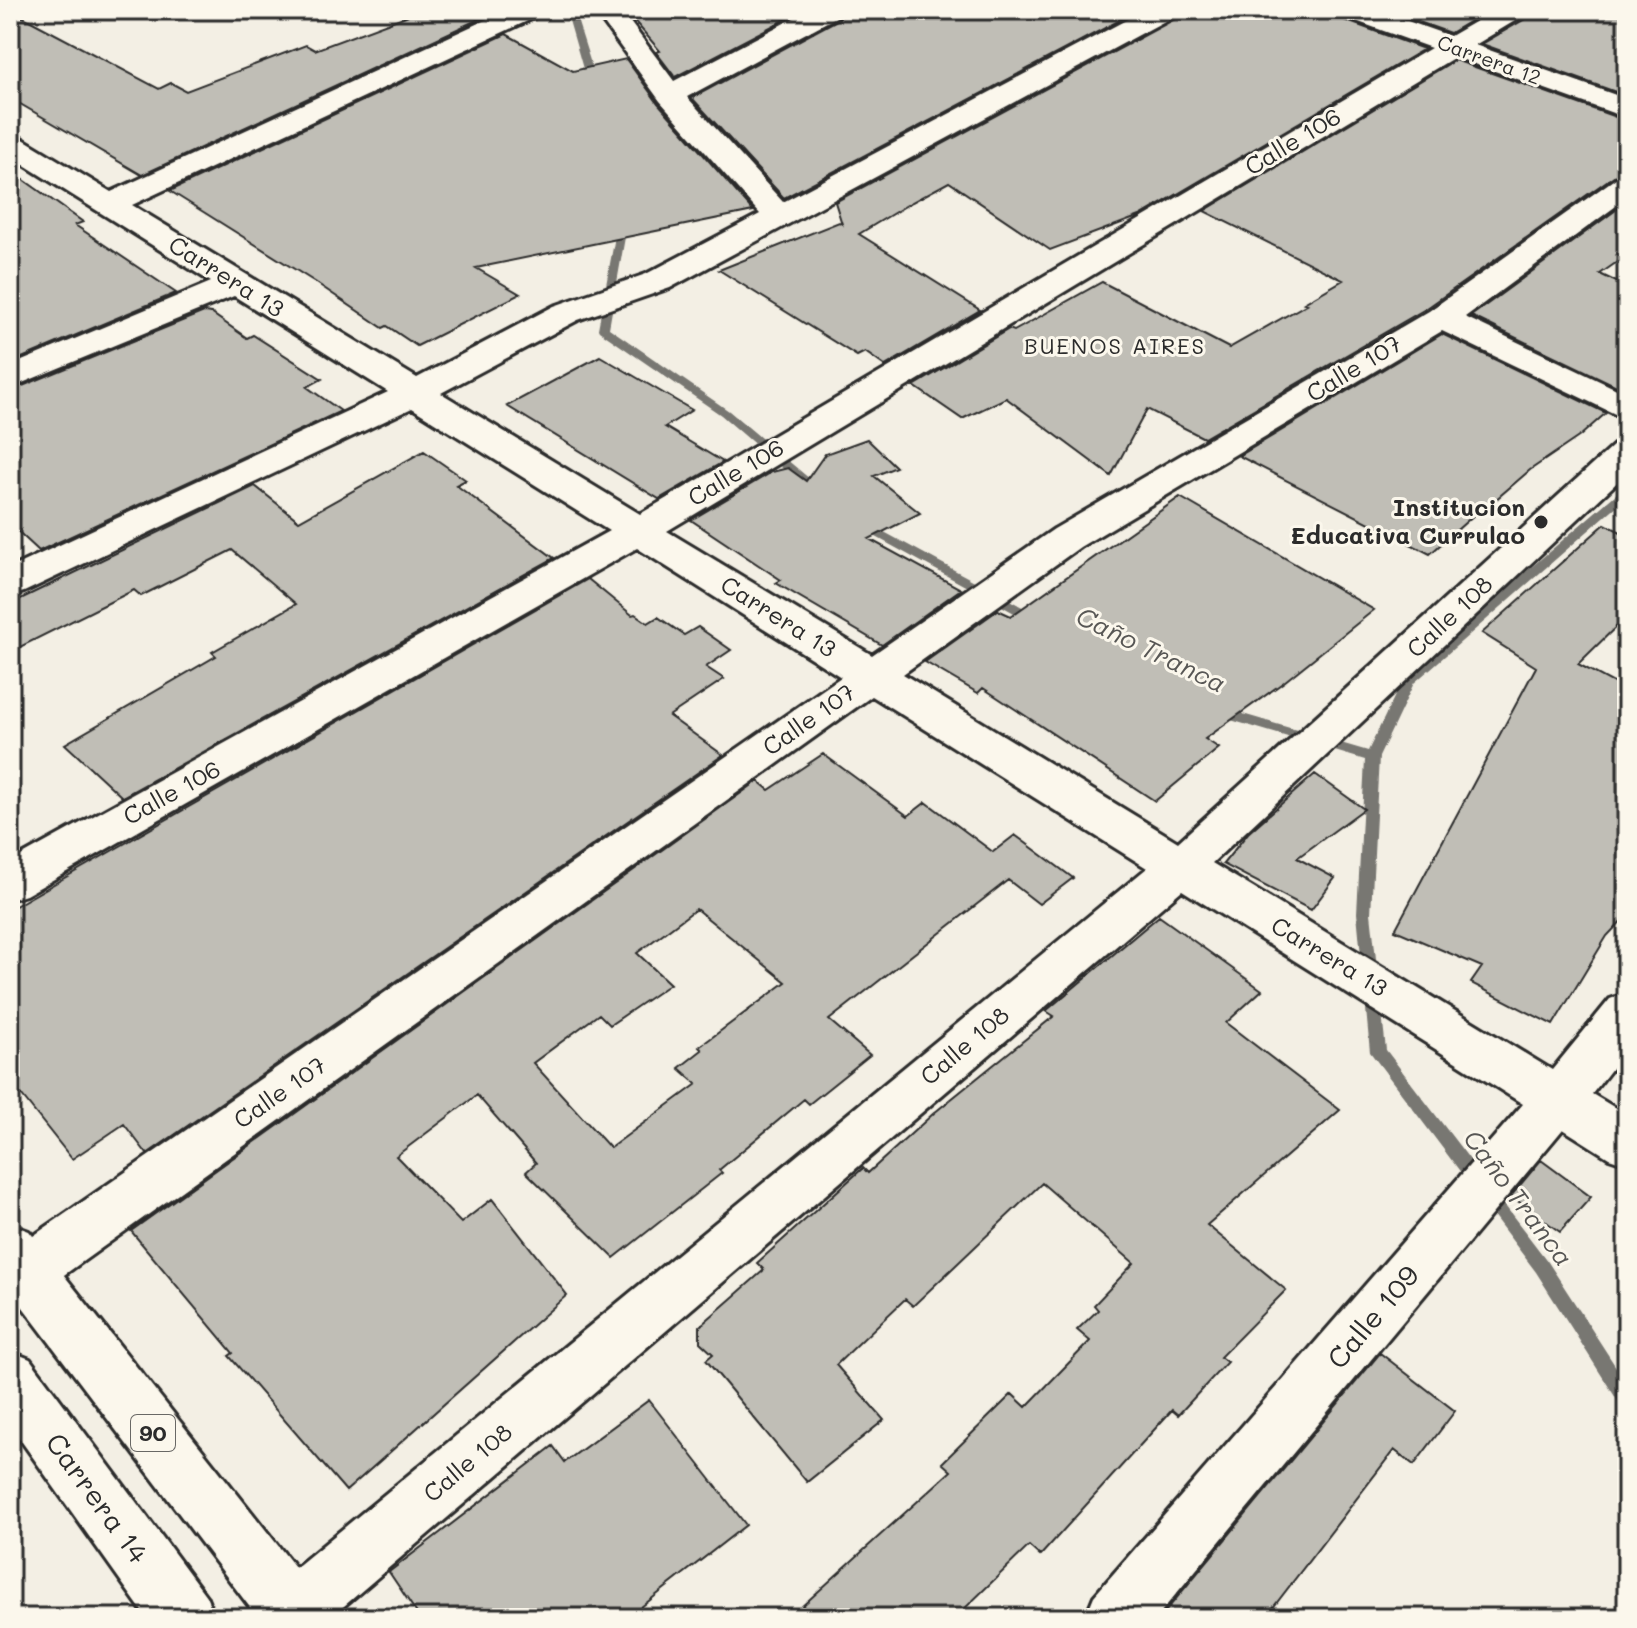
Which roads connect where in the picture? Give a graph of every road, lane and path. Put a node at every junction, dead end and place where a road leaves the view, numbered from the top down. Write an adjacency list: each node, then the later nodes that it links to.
1 (607, 10): 8 (street)
2 (829, 10): 8 (street)
3 (1165, 10): 13 (street)
4 (1351, 10): 7 (street, Carrera 12)
5 (1514, 10): 7 (street, Calle 106)
6 (525, 12): 12 (street)
7 (1452, 47): 9 (street, Carrera 12); 20 (street, Calle 106)
8 (670, 95): 13 (street)
9 (1627, 109)
10 (10, 143): 12 (street, Carrera 13)
11 (1627, 184): 15 (street, Calle 107)
12 (109, 204): 14 (street, Carrera 13)
13 (779, 216): 17 (street)
14 (237, 283): 16 (street); 17 (street, Carrera 13)
15 (1441, 318): 18 (street); 22 (street, Calle 107)
16 (10, 378)
17 (415, 393): 20 (street, Carrera 13); 21 (street)
18 (1627, 407)
19 (1627, 453): 23 (street, Calle 108)
20 (639, 531): 22 (street, Carrera 13); 24 (street, Calle 106)
21 (10, 583)
22 (872, 676): 23 (street, Carrera 13); 28 (street, Calle 107)
23 (1180, 866): 26 (street, Carrera 13); 30 (street, Calle 108)
24 (10, 883)
25 (1627, 1013): 26 (street, Calle 109)
26 (1558, 1099): 27 (street, Carrera 13); 32 (street, Calle 109)
27 (1627, 1142)
28 (16, 1267): 30 (street, 90)
29 (10, 1378): 31 (street, Carrera 14)
30 (290, 1616)
31 (184, 1618)
32 (1116, 1618)

